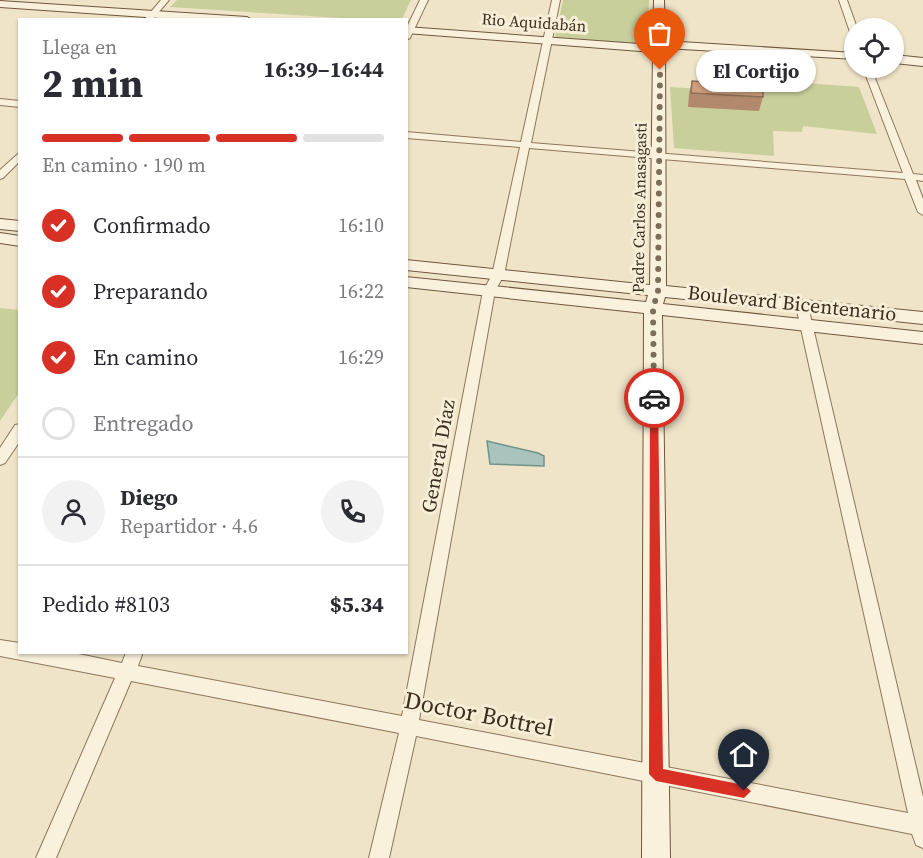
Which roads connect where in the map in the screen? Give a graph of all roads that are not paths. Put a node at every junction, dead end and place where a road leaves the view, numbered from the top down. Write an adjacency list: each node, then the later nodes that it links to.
1 (165, 0): 7 (street)
2 (424, 0): 10 (street)
3 (556, 0): 11 (street, General Díaz)
4 (659, 0): 12 (main road, Padre Carlos Anasagasti)
5 (843, 0): 9 (street)
6 (0, 4): 7 (main road)
7 (149, 16): 8 (main road)
8 (198, 18)
9 (849, 18)
10 (408, 33): 11 (main road, Rio Aquidabán)
11 (548, 40): 12 (main road, Rio Aquidabán); 20 (street, General Díaz)
12 (660, 46): 13 (main road, Rio Aquidabán); 21 (main road, Padre Carlos Anasagasti)
13 (844, 55)
14 (904, 60): 15 (main road)
15 (923, 62)
16 (871, 78): 24 (street)
17 (0, 102): 18 (street)
18 (18, 104)
19 (408, 135): 20 (street)
20 (526, 143): 21 (street); 32 (street, General Díaz)
21 (659, 155): 24 (street); 35 (main road, Padre Carlos Anasagasti)
22 (18, 157): 23 (street)
23 (0, 176)
24 (908, 176): 25 (street); 26 (street)
25 (923, 178)
26 (923, 212)
27 (0, 224): 28 (main road)
28 (18, 226)
29 (0, 238): 30 (main road)
30 (18, 241)
31 (408, 265): 32 (main road, Boulevard Bicentenario)
32 (498, 275): 34 (street, General Díaz); 35 (main road, Boulevard Bicentenario)
33 (408, 282): 34 (main road, Boulevard Bicentenario)
34 (489, 291): 35 (main road, Boulevard Bicentenario); 47 (street, General Díaz)
35 (656, 300): 36 (main road, Boulevard Bicentenario); 38 (main road, Boulevard Bicentenario); 48 (main road, Padre Carlos Anasagasti)
36 (802, 306): 37 (main road, Boulevard Bicentenario); 38 (street)
37 (923, 318)
38 (805, 325): 39 (main road, Boulevard Bicentenario); 49 (street)
39 (923, 338)
40 (18, 432): 41 (street)
41 (0, 459)
42 (0, 648): 43 (street)
43 (18, 651)
44 (35, 654): 46 (street, Doctor Bottrel)
45 (134, 654): 46 (street)
46 (127, 672): 47 (street, Doctor Bottrel); 50 (street)
47 (409, 727): 48 (street, Doctor Bottrel); 51 (street, General Díaz)
48 (656, 774): 49 (street, Doctor Bottrel); 52 (main road, Padre Carlos Anasagasti)
49 (922, 830)
50 (46, 858)
51 (380, 858)
52 (656, 858)

